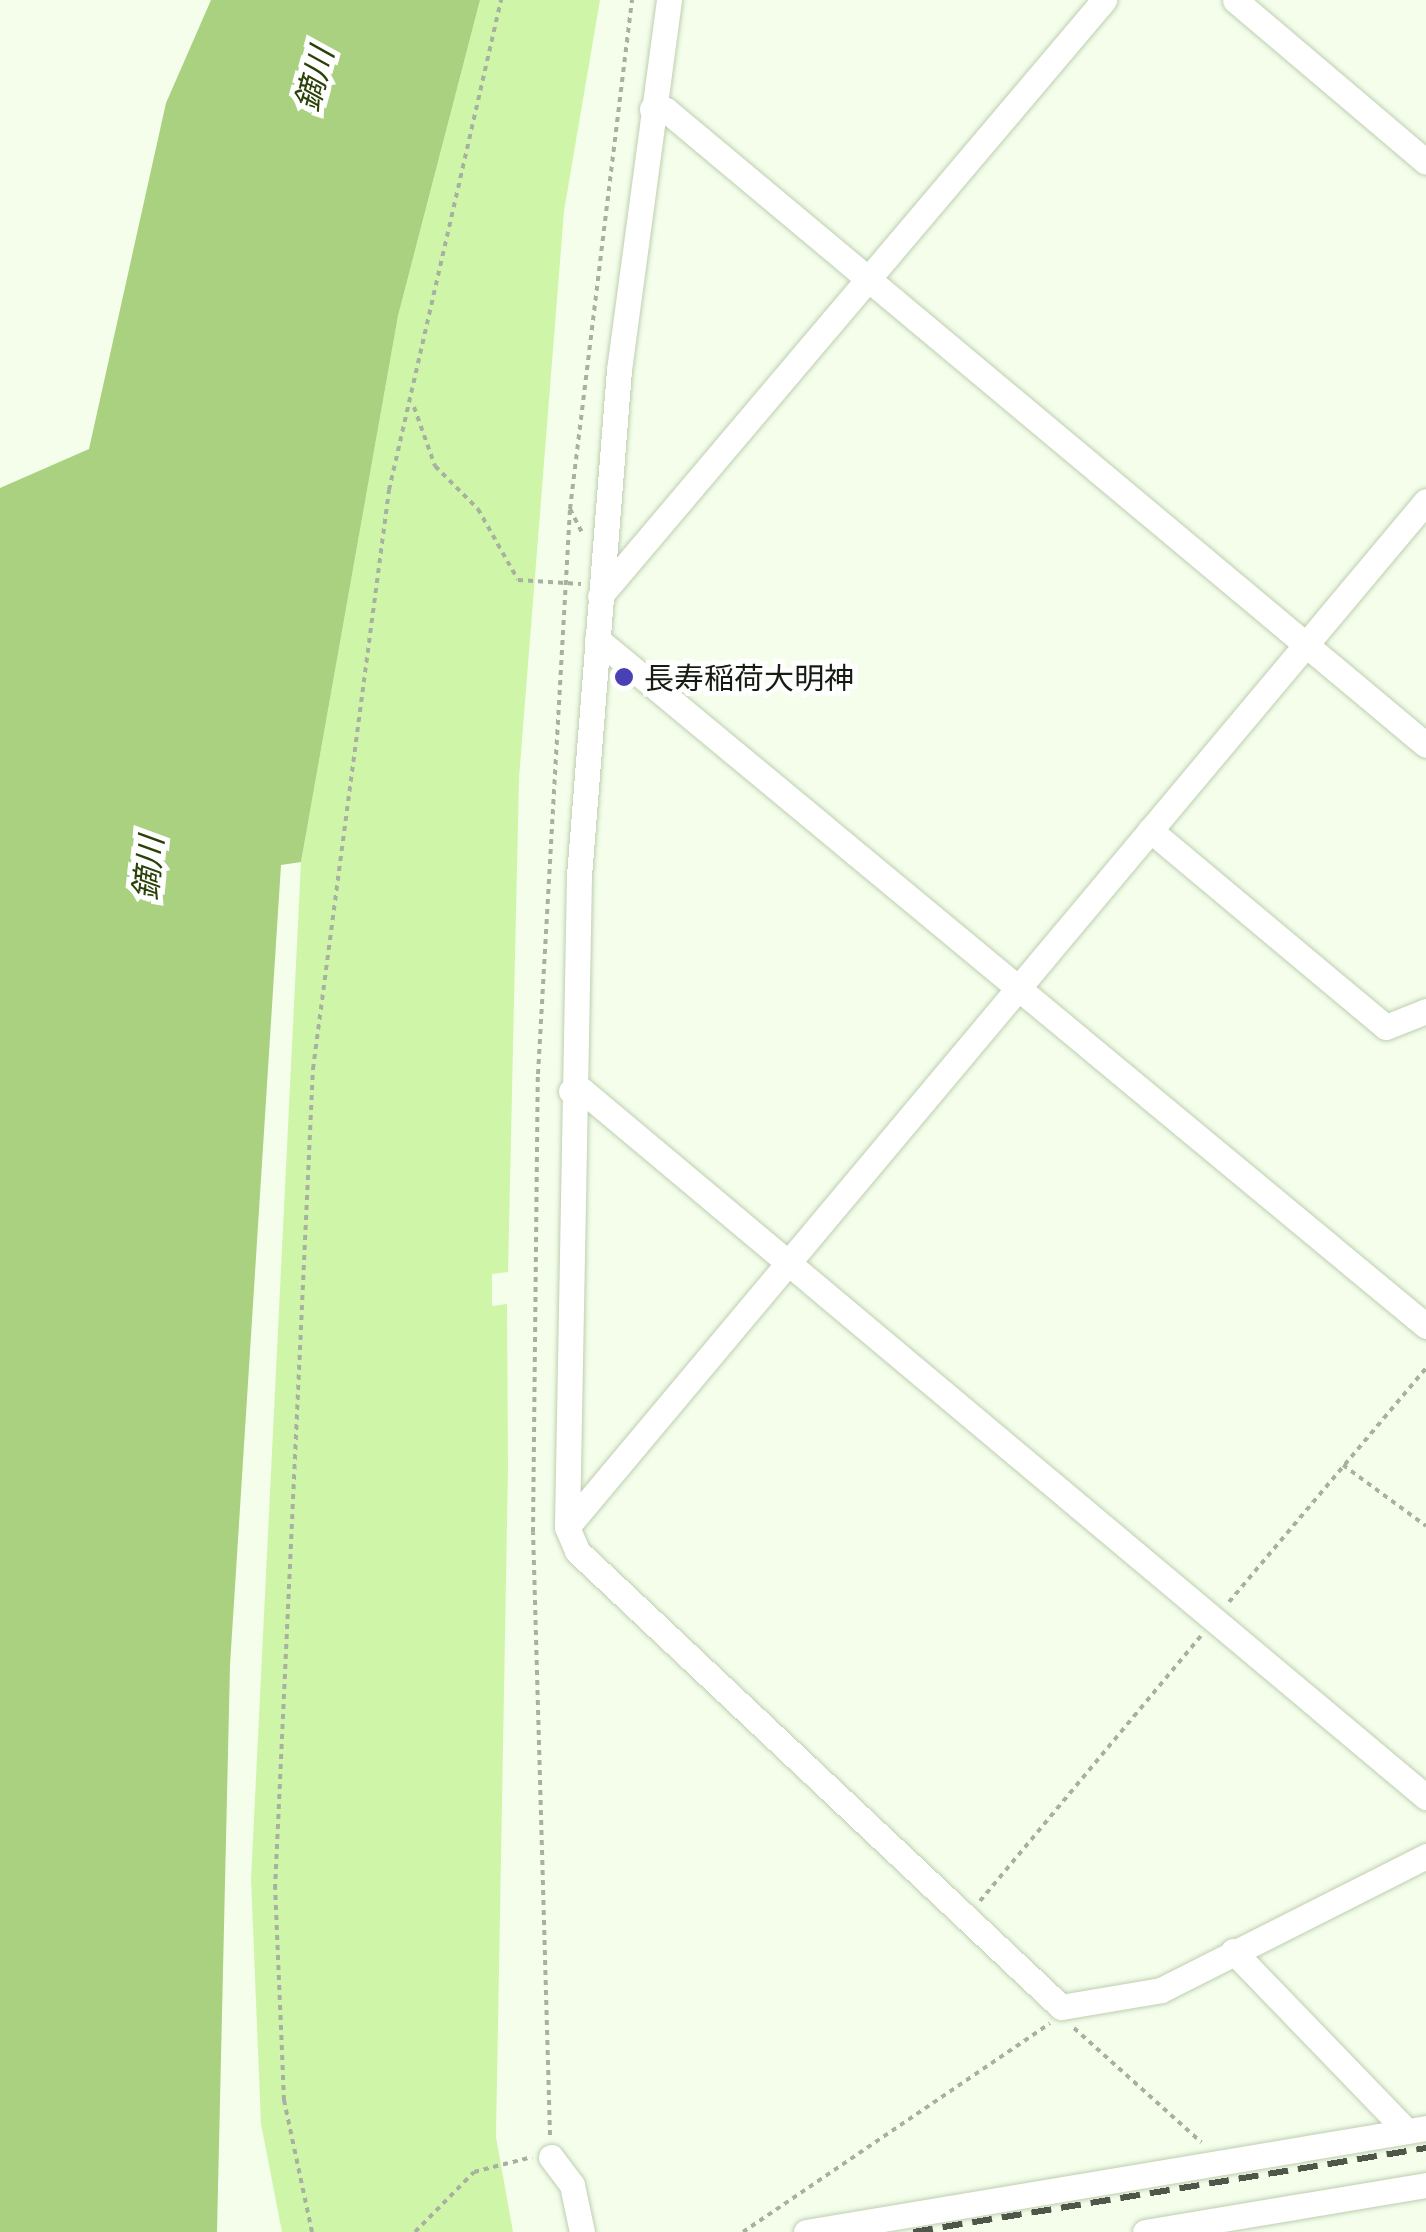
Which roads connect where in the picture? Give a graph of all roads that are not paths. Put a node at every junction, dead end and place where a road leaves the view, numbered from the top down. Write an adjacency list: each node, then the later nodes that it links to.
1 (669, 0): 4 (street)
2 (1104, 0): 6 (street)
3 (1236, 0): 5 (street)
4 (652, 109): 6 (street); 8 (street)
5 (1426, 162)
6 (870, 281): 8 (street); 10 (street)
7 (1426, 501): 10 (street)
8 (600, 596): 9 (street)
9 (597, 638): 13 (street); 15 (street)
10 (1305, 644): 11 (street); 12 (street)
11 (1426, 745)
12 (1150, 830): 13 (street); 14 (street)
13 (1018, 989): 16 (street); 17 (street)
14 (1426, 1011)
15 (571, 1091): 16 (street); 18 (street)
16 (789, 1267): 18 (street); 19 (street)
17 (1426, 1326)
18 (566, 1527): 21 (street)
19 (1426, 1797)
20 (1426, 1856): 21 (street)
21 (1233, 1951): 22 (street)
22 (1416, 2129): 26 (street)
23 (551, 2157): 25 (street)
24 (1426, 2185): 27 (street)
25 (582, 2232)
26 (806, 2232)
27 (1145, 2232)

